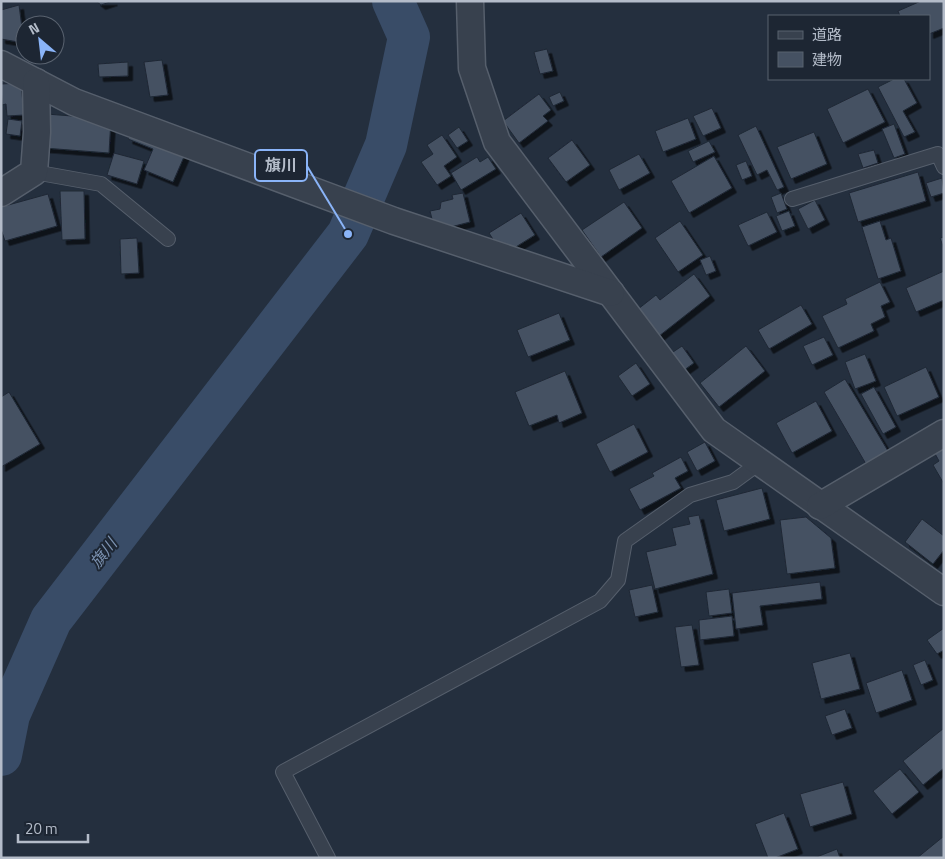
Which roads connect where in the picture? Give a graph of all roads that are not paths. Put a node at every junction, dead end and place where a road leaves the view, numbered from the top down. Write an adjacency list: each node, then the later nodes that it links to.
1 (470, 1): 9 (street)
2 (1, 64): 3 (street)
3 (36, 82): 5 (street); 9 (street)
4 (944, 167): 7 (lane)
5 (34, 172): 6 (street); 8 (lane)
6 (1, 193)
7 (792, 199)
8 (168, 240)
9 (611, 293): 11 (street)
10 (944, 433): 12 (street)
11 (759, 463): 12 (street); 14 (lane)
12 (820, 506): 13 (street)
13 (944, 592)
14 (328, 858)

